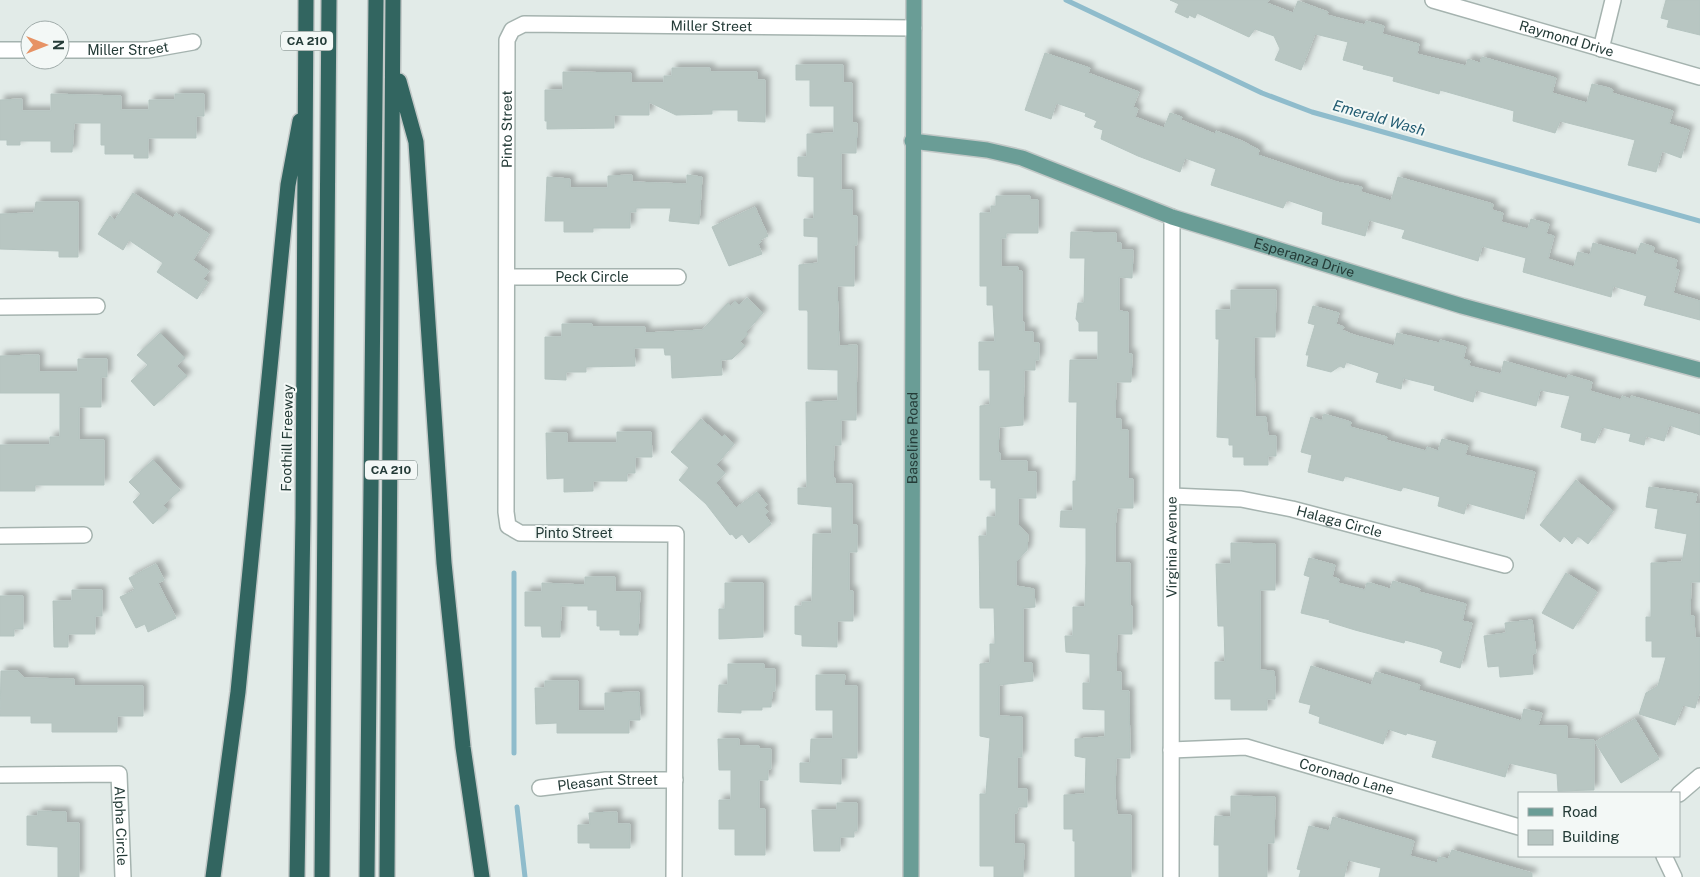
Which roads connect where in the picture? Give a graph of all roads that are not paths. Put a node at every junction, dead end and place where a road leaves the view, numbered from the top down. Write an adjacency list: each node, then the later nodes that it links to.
1 (306, 0): 17 (highway, Foothill Freeway / CA 210)
2 (329, 0): 40 (highway)
3 (376, 0): 41 (highway)
4 (393, 0): 15 (highway, CA 210)
5 (914, 0): 8 (main road, Baseline Road)
6 (1433, 0): 11 (street, Raymond Drive)
7 (1613, 0): 11 (street)
8 (914, 28): 9 (street, Miller Street); 18 (main road, Baseline Road)
9 (512, 30): 20 (street, Pinto Street)
10 (193, 42): 14 (street, Miller Street)
11 (1601, 49): 16 (street, Raymond Drive)
12 (0, 50): 13 (street)
13 (20, 50)
14 (70, 50)
15 (394, 62): 42 (highway, CA 210); 43 (highway)
16 (1700, 77)
17 (307, 81): 38 (highway); 39 (highway, Foothill Freeway / CA 210)
18 (912, 141): 19 (main road, Esperanza Drive); 45 (main road, Baseline Road)
19 (1172, 218): 24 (main road, Esperanza Drive); 25 (street, Virginia Avenue)
20 (507, 277): 21 (street, Peck Circle); 32 (street, Pinto Street)
21 (678, 277)
22 (96, 306): 23 (street)
23 (0, 307)
24 (1700, 370)
25 (1172, 496): 28 (street, Halaga Circle); 29 (street, Virginia Avenue)
26 (84, 535): 27 (street)
27 (0, 536)
28 (1505, 565)
29 (1171, 750): 35 (street, Coronado Lane); 46 (street, Virginia Avenue)
30 (0, 775): 37 (street, Alpha Circle)
31 (1700, 776): 34 (street)
32 (675, 780): 33 (street, Pleasant Street); 44 (street, Pinto Street)
33 (540, 788)
34 (1680, 793)
35 (1518, 827)
36 (1664, 857): 47 (street)
37 (123, 877)
38 (213, 877)
39 (297, 877)
40 (322, 877)
41 (366, 877)
42 (387, 877)
43 (482, 877)
44 (674, 877)
45 (910, 877)
46 (1171, 877)
47 (1674, 877)

